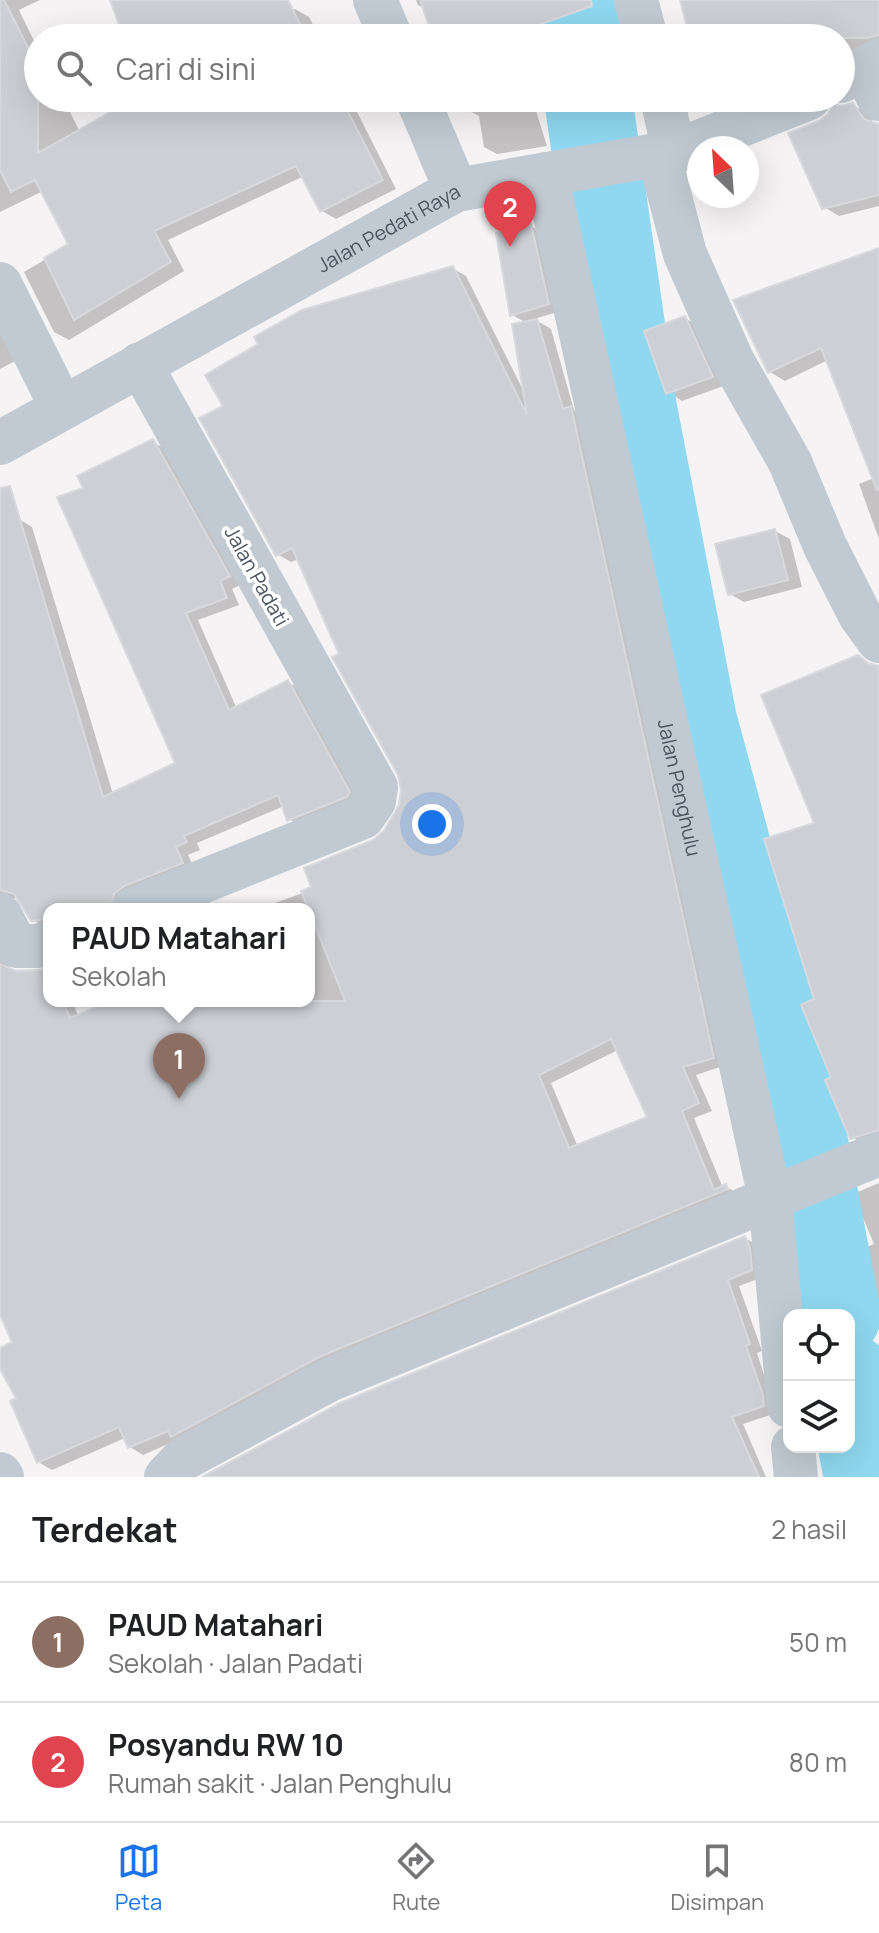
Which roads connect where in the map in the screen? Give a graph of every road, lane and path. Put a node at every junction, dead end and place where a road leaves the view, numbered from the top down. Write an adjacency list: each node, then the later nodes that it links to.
1 (375, 0): 3 (street)
2 (636, 0): 4 (street)
3 (385, 24)
4 (642, 24)
5 (423, 112): 10 (street)
6 (661, 112): 8 (street)
7 (772, 112): 8 (street, Jalan Pedati Raya)
8 (658, 155): 9 (street, Jalan Pedati Raya); 15 (street)
9 (548, 174): 10 (street, Jalan Pedati Raya); 20 (street, Jalan Penghulu)
10 (456, 190): 12 (street, Jalan Pedati Raya)
11 (0, 284): 13 (street)
12 (140, 364): 13 (street, Jalan Pedati Raya); 16 (street, Jalan Padati)
13 (62, 408): 14 (street, Jalan Pedati Raya)
14 (0, 443)
15 (879, 641)
16 (149, 903)
17 (0, 915): 18 (street)
18 (43, 944)
19 (879, 1154): 20 (street)
20 (799, 1187): 21 (street, Jalan Penghulu); 23 (street)
21 (790, 1381)
22 (794, 1453): 24 (street)
23 (166, 1477)
24 (796, 1477)

